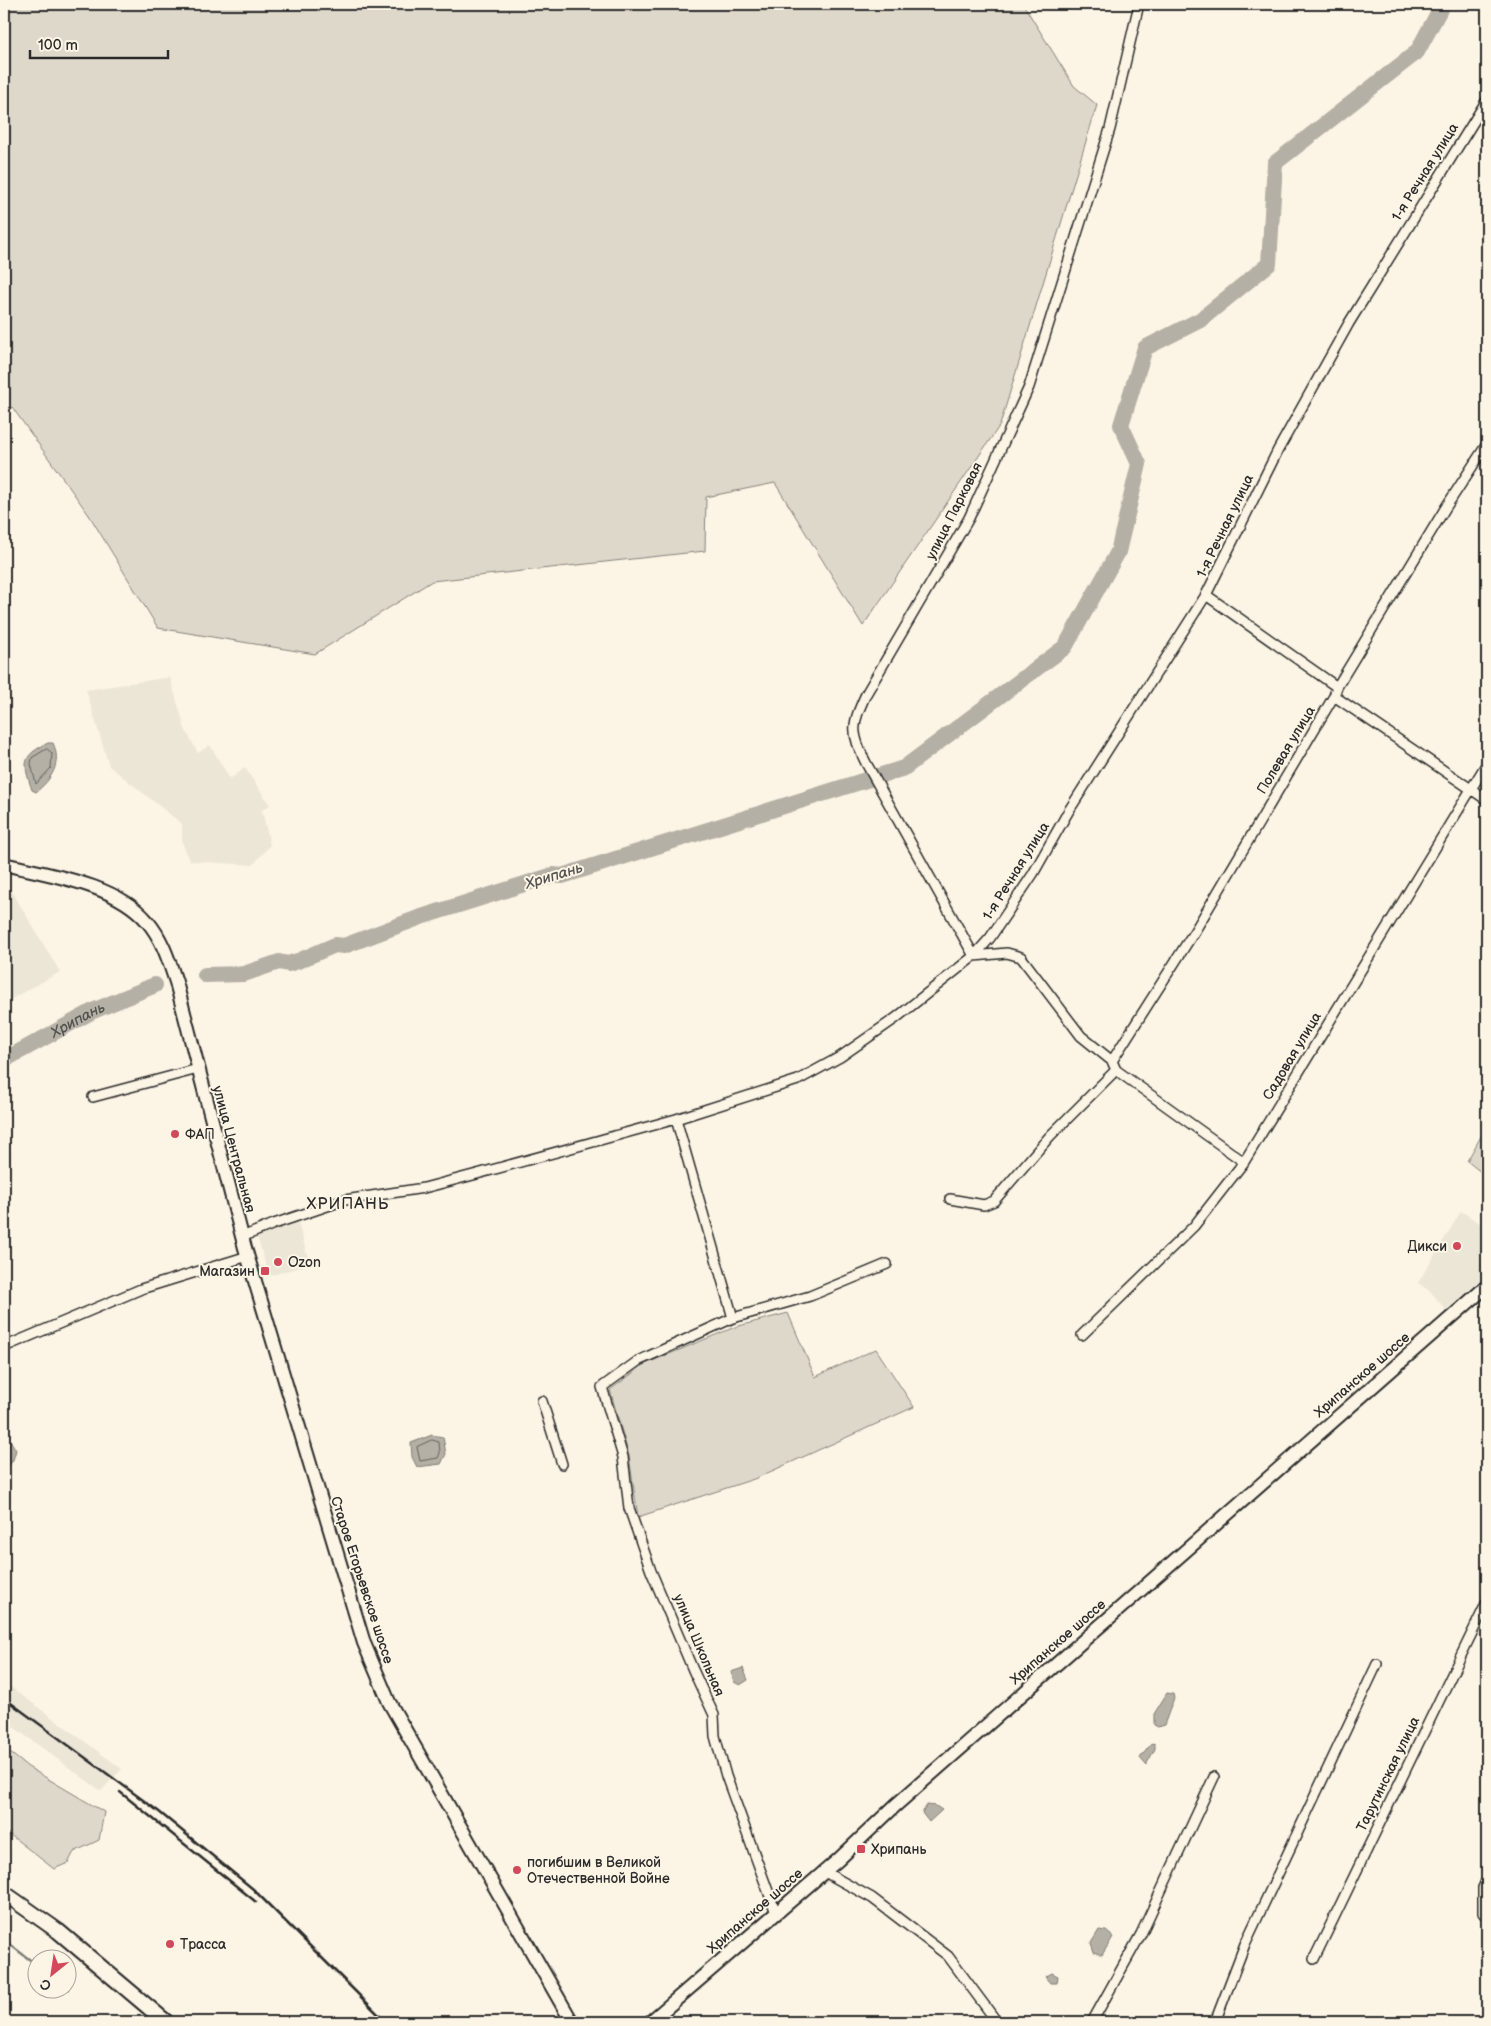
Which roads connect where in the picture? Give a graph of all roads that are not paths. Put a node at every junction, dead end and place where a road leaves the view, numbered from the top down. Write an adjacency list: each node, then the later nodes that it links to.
1 (1139, 4): 10 (street, улица Парковая)
2 (1487, 100): 4 (street, 1-я Речная улица)
3 (1487, 444): 5 (street, Полевая улица)
4 (1206, 595): 5 (street); 10 (street, 1-я Речная улица)
5 (1336, 691): 7 (street); 11 (street, Полевая улица)
6 (1487, 763): 7 (street, Садовая улица)
7 (1470, 788): 8 (street); 15 (street, Садовая улица)
8 (1487, 800)
9 (4, 864): 12 (main road, улица Центральная)
10 (974, 956): 11 (street); 14 (street, 1-я Речная улица)
11 (1114, 1066): 15 (street); 16 (street, Полевая улица)
12 (198, 1069): 13 (street); 17 (main road, улица Центральная)
13 (93, 1097)
14 (676, 1118): 17 (street, 1-я Речная улица); 21 (street)
15 (1244, 1162): 22 (street, Садовая улица)
16 (950, 1199)
17 (242, 1237): 18 (main road, улица Центральная)
18 (248, 1256): 23 (street); 36 (main road, Старое Егорьевское шоссе)
19 (887, 1264): 21 (street)
20 (1487, 1286): 29 (main road, Хрипанское шоссе)
21 (733, 1318): 32 (street, улица Школьная)
22 (1082, 1335)
23 (4, 1348)
24 (542, 1400): 25 (street)
25 (562, 1464)
26 (1487, 1602): 34 (street, Тарутинская улица)
27 (1377, 1664): 40 (street)
28 (1214, 1777): 39 (street)
29 (823, 1871): 32 (main road, Хрипанское шоссе); 38 (street)
30 (1487, 1879): 33 (street)
31 (4, 1893): 35 (main road)
32 (776, 1913): 37 (main road, Хрипанское шоссе)
33 (1487, 1917)
34 (1314, 1959)
35 (166, 2022)
36 (572, 2022)
37 (650, 2022)
38 (997, 2022)
39 (1092, 2022)
40 (1215, 2022)

